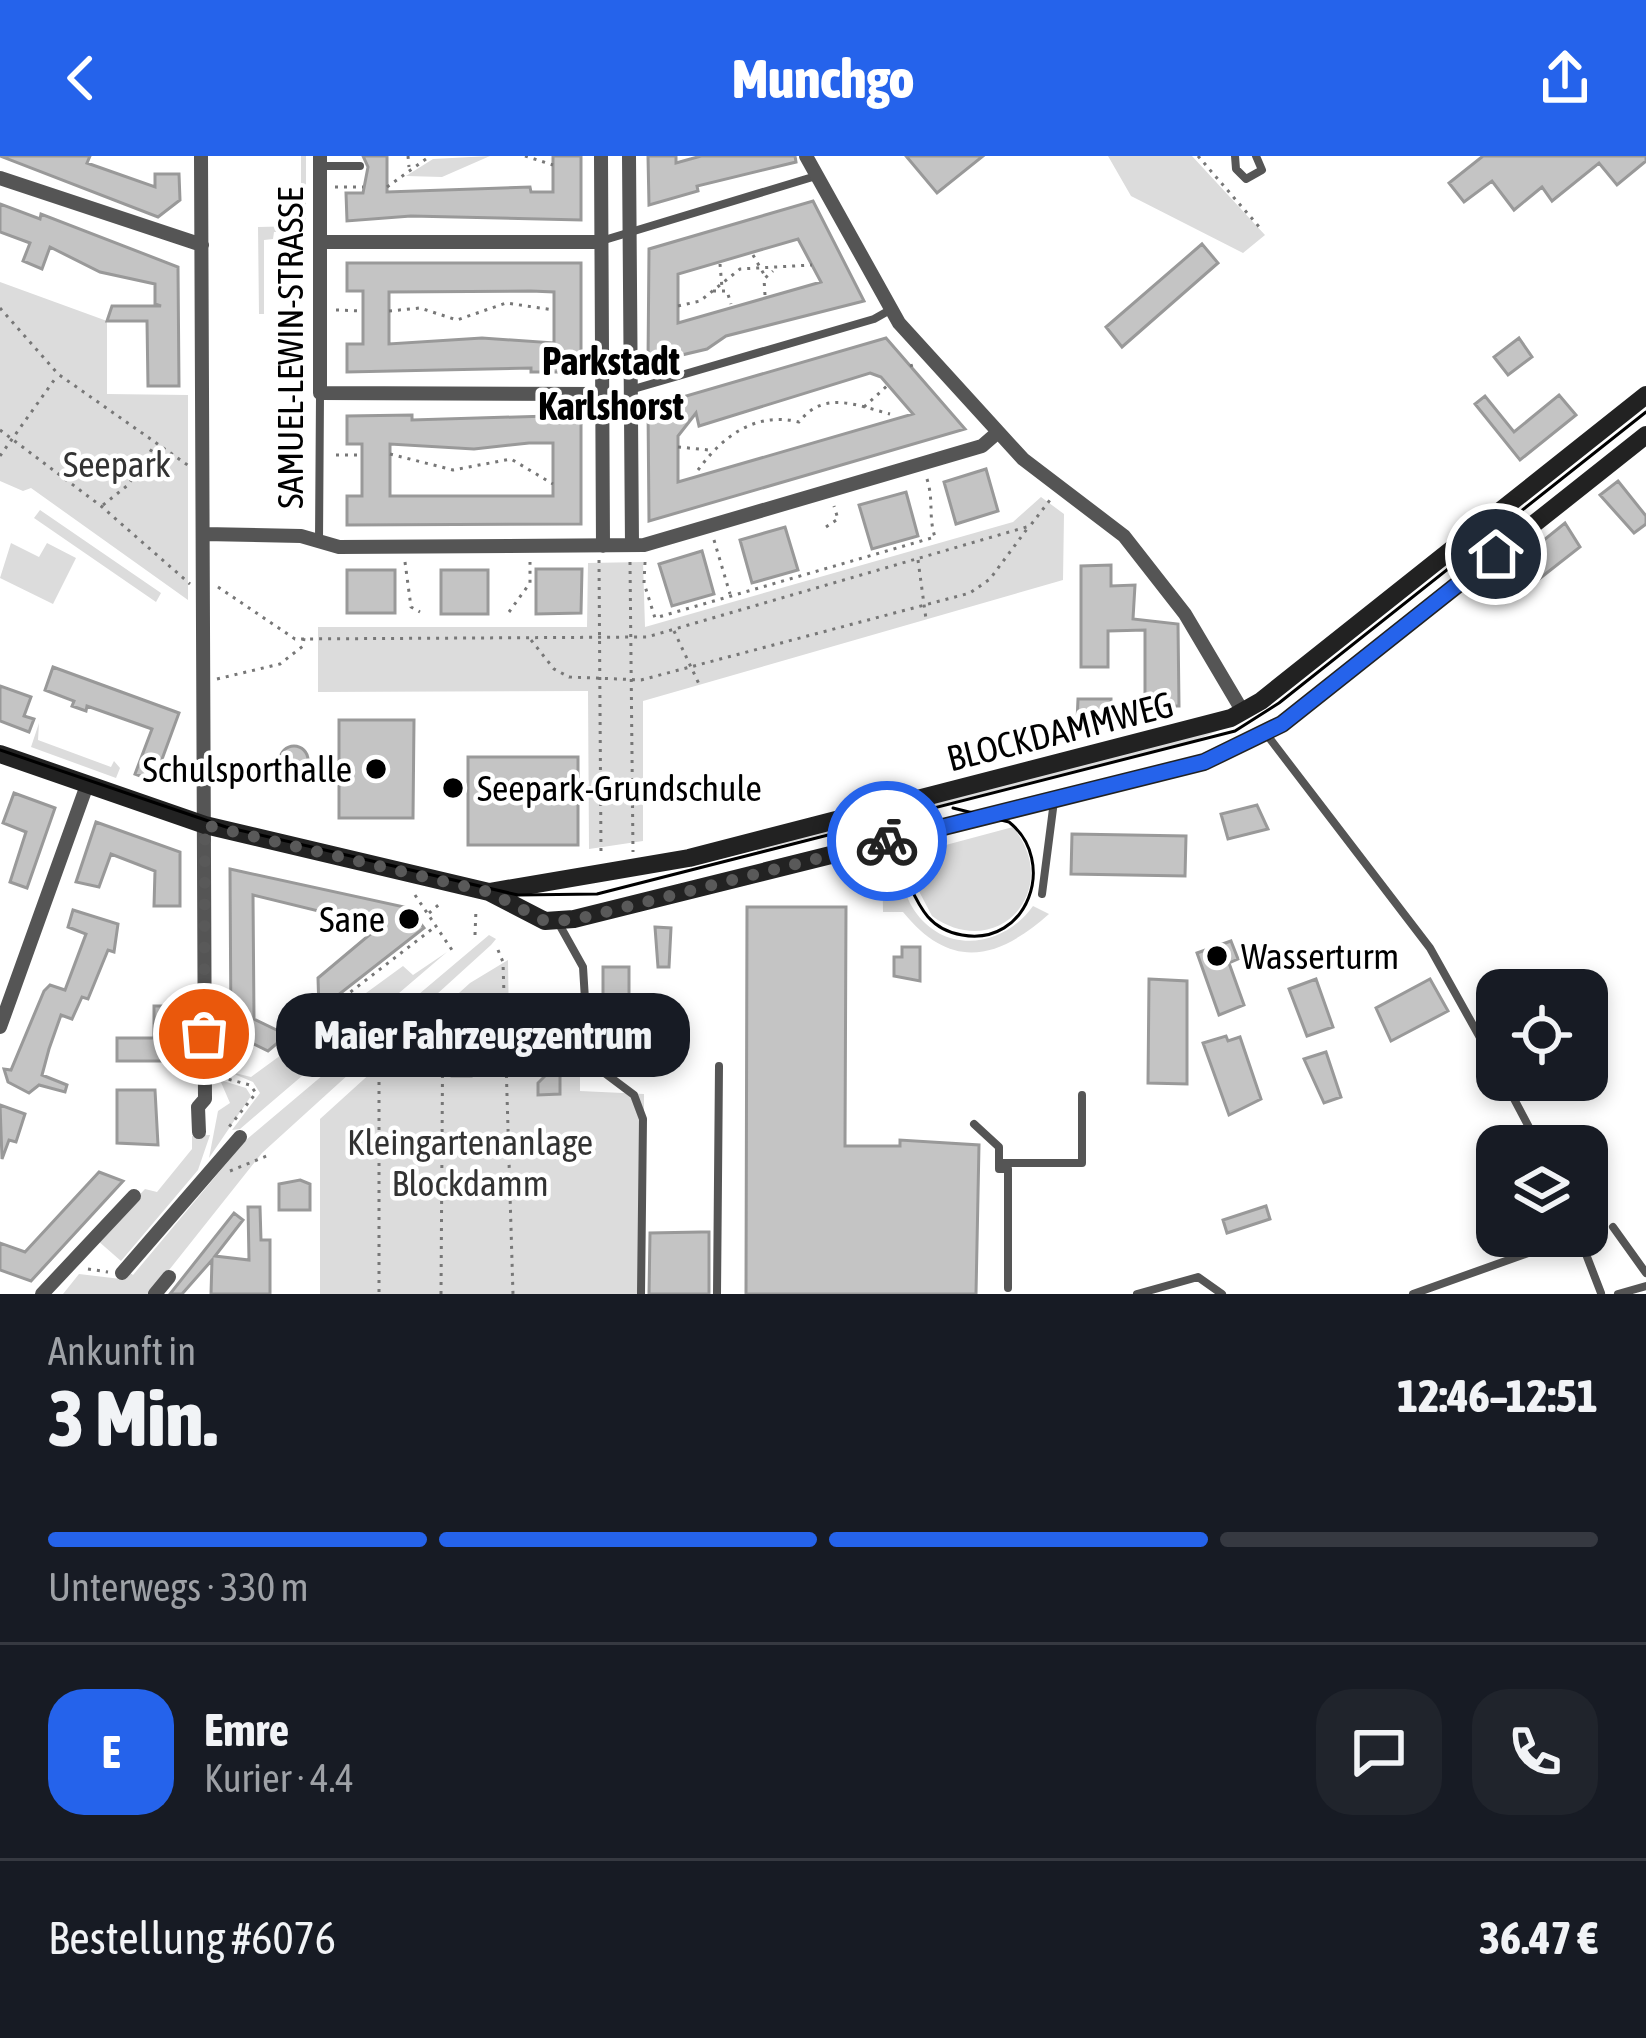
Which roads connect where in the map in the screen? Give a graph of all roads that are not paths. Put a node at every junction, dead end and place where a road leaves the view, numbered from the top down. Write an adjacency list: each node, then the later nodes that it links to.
1 (201, 156): 14 (street)
2 (601, 156): 13 (street)
3 (629, 156): 11 (street)
4 (806, 156): 9 (street)
5 (1235, 156): 6 (lane)
6 (1256, 156)
7 (320, 161): 8 (lane); 12 (street, SAMUEL-LEWIN-STRASSE)
8 (360, 166)
9 (818, 175): 11 (lane); 15 (street)
10 (0, 178): 14 (street)
11 (629, 233): 13 (lane); 16 (street)
12 (321, 242): 13 (street); 17 (street, SAMUEL-LEWIN-STRASSE)
13 (600, 242): 18 (street)
14 (202, 245): 22 (street)
15 (890, 310): 16 (lane); 20 (street)
16 (630, 390): 25 (street)
17 (320, 394): 18 (street); 23 (lane, SAMUEL-LEWIN-STRASSE)
18 (601, 394): 26 (street)
19 (1646, 395): 24 (street, BLOCKDAMMWEG)
20 (998, 433): 25 (street); 27 (street)
21 (1646, 435): 24 (street, BLOCKDAMMWEG)
22 (204, 533): 23 (street); 32 (street)
23 (319, 541): 26 (street)
24 (1486, 542): 27 (street, BLOCKDAMMWEG); 28 (street, BLOCKDAMMWEG)
25 (631, 552): 26 (street)
26 (601, 553)
27 (1243, 712): 28 (street); 33 (street, BLOCKDAMMWEG)
28 (1263, 737): 31 (street, BLOCKDAMMWEG); 39 (lane)
29 (0, 754): 30 (street)
30 (87, 785): 32 (street); 38 (street)
31 (1054, 800): 35 (lane); 37 (street, BLOCKDAMMWEG)
32 (205, 825): 34 (street); 43 (street)
33 (540, 886): 34 (street, BLOCKDAMMWEG); 36 (street)
34 (489, 892): 36 (street, BLOCKDAMMWEG)
35 (1042, 894)
36 (532, 918): 37 (street, BLOCKDAMMWEG)
37 (558, 921): 58 (lane)
38 (0, 1027)
39 (1476, 1030)
40 (719, 1066): 59 (lane)
41 (1082, 1095): 45 (lane)
42 (974, 1124): 45 (lane)
43 (199, 1132)
44 (235, 1142): 50 (street)
45 (999, 1163): 54 (lane)
46 (134, 1196): 56 (street)
47 (1613, 1227): 51 (lane)
48 (1518, 1257): 62 (lane)
49 (1585, 1257): 55 (lane)
50 (122, 1273)
51 (1646, 1273)
52 (169, 1277): 57 (street)
53 (1646, 1286): 63 (lane)
54 (1008, 1288)
55 (1600, 1293): 63 (lane)
56 (42, 1294)
57 (155, 1294)
58 (641, 1294)
59 (717, 1294)
60 (1138, 1294): 61 (lane)
61 (1222, 1294)
62 (1413, 1294)
63 (1617, 1294)

